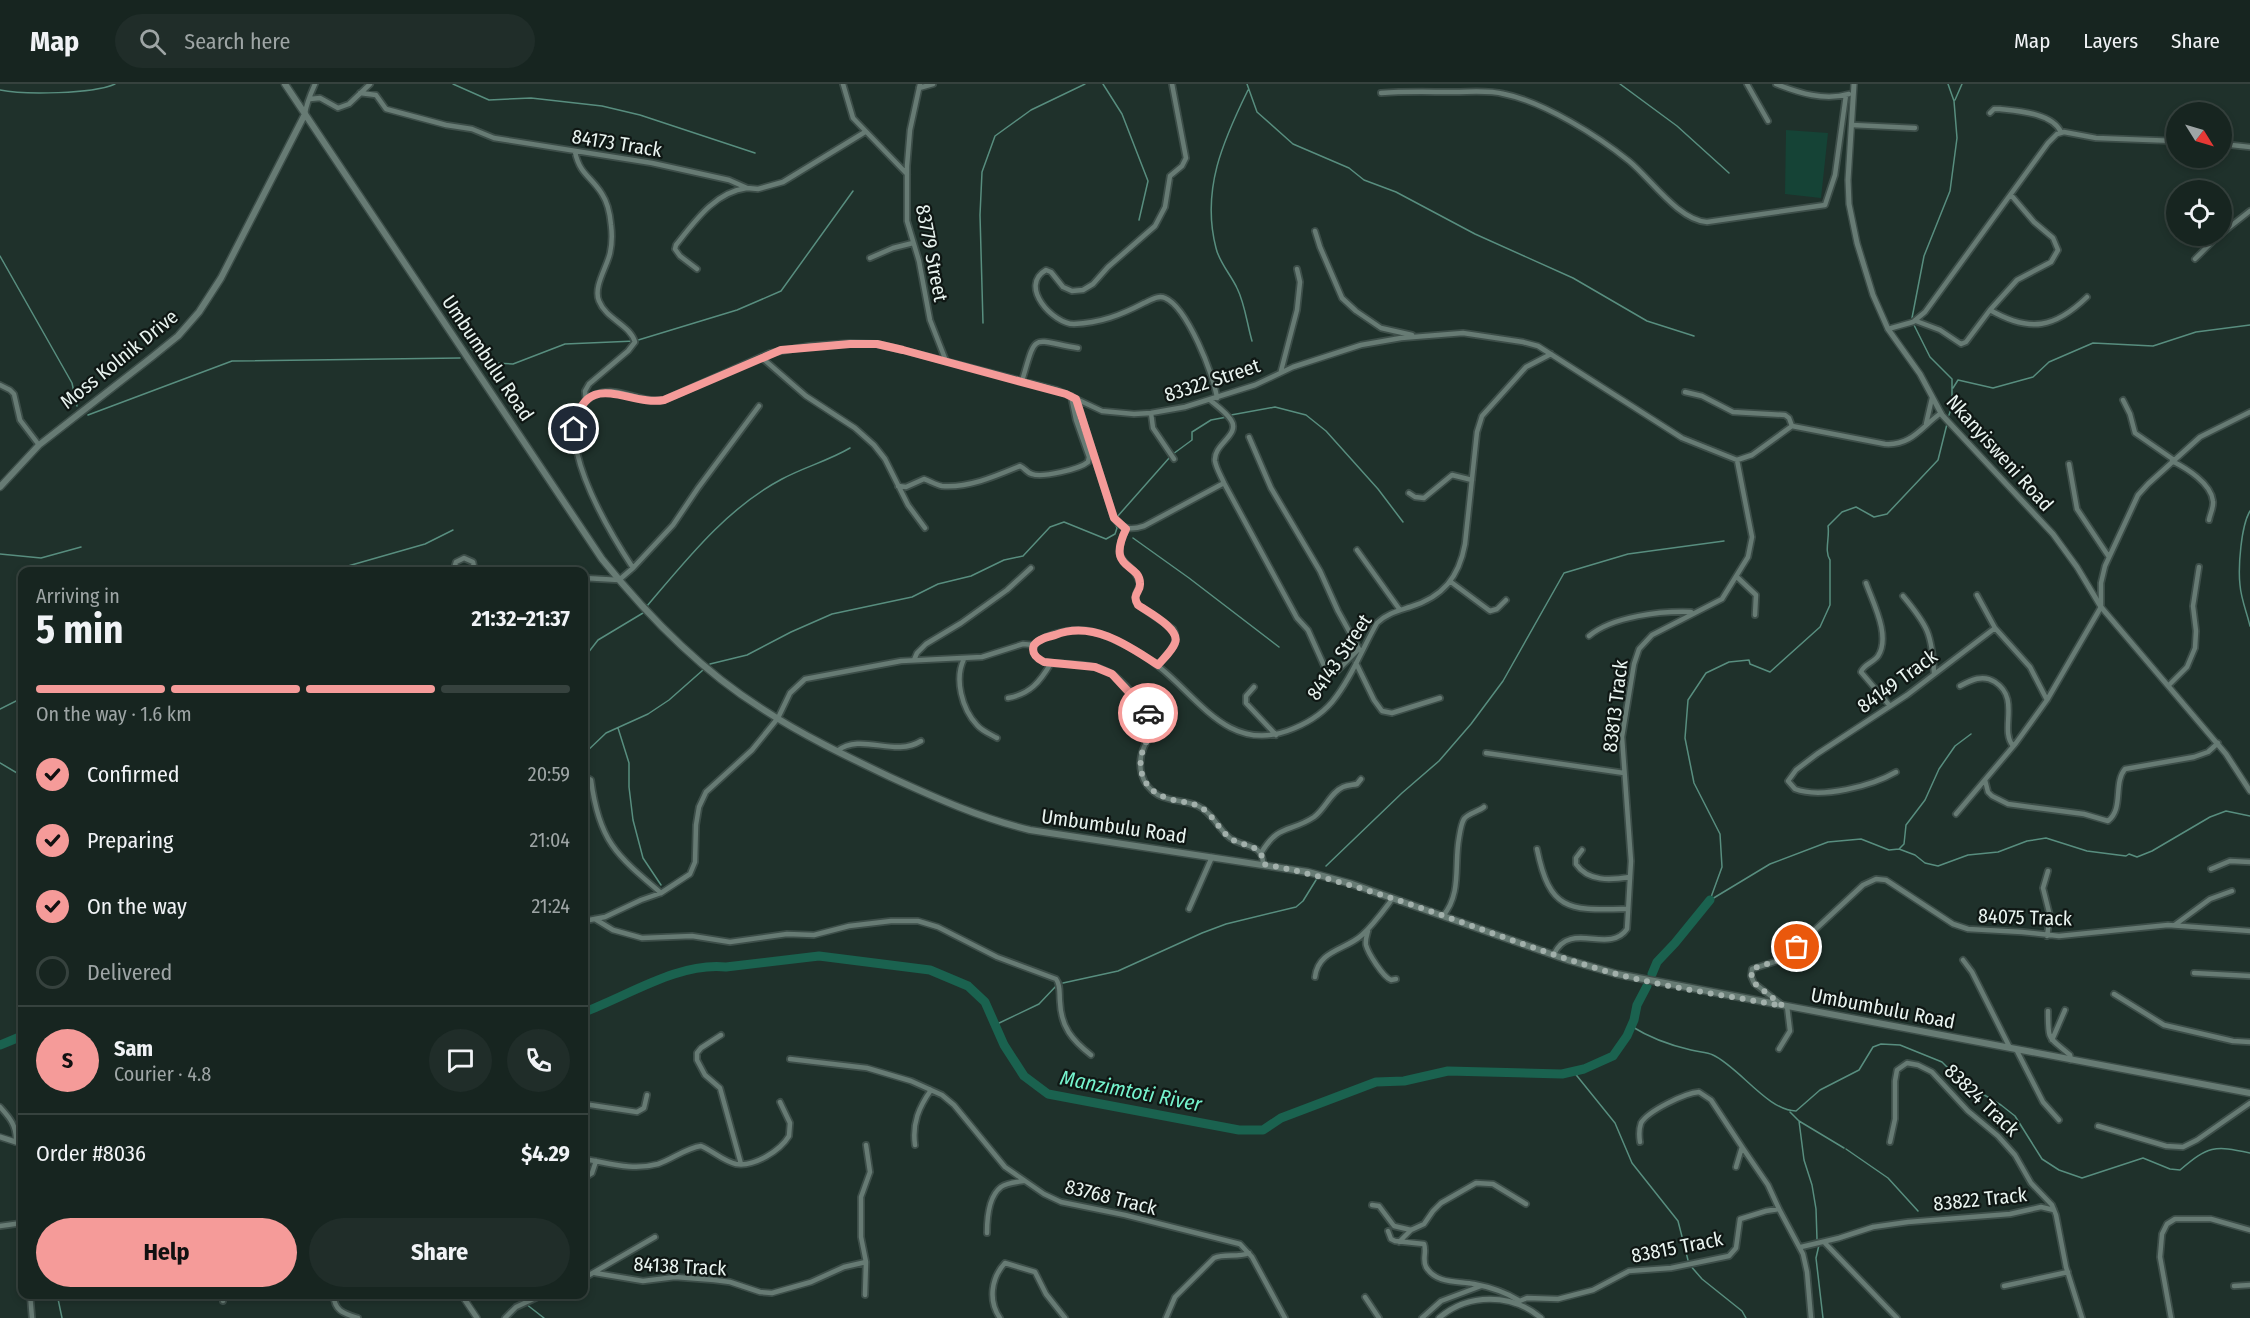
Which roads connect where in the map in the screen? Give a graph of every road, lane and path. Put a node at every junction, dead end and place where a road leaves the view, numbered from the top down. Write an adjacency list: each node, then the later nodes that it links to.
1 (285, 84): 17 (main road, Umbumbulu Road)
2 (315, 84): 15 (street)
3 (370, 84): 11 (street)
4 (843, 84): 21 (street)
5 (933, 84): 10 (street)
6 (1172, 84): 53 (street)
7 (1747, 84): 18 (street)
8 (1776, 84): 14 (street)
9 (1854, 84): 13 (street, Nkanyisweni Road)
10 (919, 86): 27 (street, 83779 Street)
11 (360, 93): 15 (street); 26 (street, 84173 Track)
12 (1381, 93): 14 (street)
13 (1854, 93): 14 (street); 19 (street, Nkanyisweni Road)
14 (1846, 95)
15 (310, 99): 17 (street)
16 (1990, 113): 22 (street)
17 (305, 114): 65 (main road, Moss Kolnik Drive); 87 (main road, Umbumbulu Road)
18 (1768, 121)
19 (1852, 125): 20 (street); 42 (street, Nkanyisweni Road)
20 (1915, 128)
21 (865, 132): 27 (street); 28 (street, 84173 Track)
22 (2061, 132): 23 (street); 29 (street)
23 (2166, 141)
24 (2232, 145): 25 (street)
25 (2250, 147)
26 (575, 152): 28 (street, 84173 Track); 57 (street)
27 (907, 174): 33 (street, 83779 Street)
28 (747, 188): 37 (street)
29 (2011, 195): 40 (street); 41 (street)
30 (2250, 211): 31 (street)
31 (2232, 225)
32 (1315, 231): 43 (street)
33 (913, 243): 35 (street); 47 (street, 83779 Street)
34 (2208, 246): 36 (street)
35 (870, 258)
36 (2195, 259)
37 (697, 269)
38 (1297, 269): 48 (street)
39 (2087, 297): 40 (street)
40 (1990, 310): 41 (street)
41 (1916, 321): 42 (street)
42 (1888, 329): 54 (street, Nkanyisweni Road)
43 (1418, 336): 45 (street, 83322 Street); 48 (street, 83322 Street)
44 (1078, 348): 49 (street)
45 (1551, 354): 67 (street, 83322 Street); 70 (street)
46 (761, 357): 47 (street, 83322 Street); 57 (street, 83322 Street); 72 (street)
47 (945, 361): 49 (street, 83322 Street)
48 (1281, 372): 53 (street, 83322 Street)
49 (1022, 381): 52 (street, 83322 Street)
50 (0, 386): 65 (street)
51 (1685, 392): 62 (street)
52 (1073, 398): 60 (street, 83322 Street); 72 (street); 77 (street)
53 (1217, 398): 55 (street, 83322 Street)
54 (1932, 398): 61 (street, Nkanyisweni Road); 63 (street)
55 (1210, 400): 60 (street, 83322 Street); 71 (street)
56 (2122, 400): 68 (street)
57 (586, 401): 83 (street)
58 (759, 406): 83 (street)
59 (2250, 412): 68 (street)
60 (1151, 413): 66 (street)
61 (1941, 413): 63 (street); 93 (street, Nkanyisweni Road)
62 (1792, 426): 63 (street); 67 (street)
63 (1926, 426)
64 (1249, 437): 100 (street)
65 (39, 445): 73 (main road, Moss Kolnik Drive)
66 (1174, 459)
67 (1737, 460): 85 (street, 83813 Track)
68 (2173, 460): 75 (street); 79 (street)
69 (2069, 464): 79 (street)
70 (1472, 480): 74 (street); 88 (street)
71 (1224, 483): 77 (street); 100 (street)
72 (898, 486): 76 (street)
73 (0, 487)
74 (1409, 492)
75 (2209, 520)
76 (925, 528)
77 (1126, 529): 105 (street)
78 (1357, 549): 94 (street)
79 (2109, 557): 93 (street)
80 (454, 567): 81 (street)
81 (475, 567)
82 (2199, 567): 107 (street)
83 (633, 568): 87 (street)
84 (1031, 568): 102 (street)
85 (1737, 577): 95 (street, 83813 Track); 96 (street)
86 (588, 578): 87 (street)
87 (619, 580): 114 (main road, Umbumbulu Road)
88 (1451, 582): 92 (street); 94 (street, 84143 Street)
89 (1866, 583): 113 (street)
90 (1977, 595): 97 (street)
91 (1903, 596): 106 (street)
92 (1506, 600)
93 (2101, 607): 107 (street, Nkanyisweni Road); 112 (street)
94 (1400, 610): 100 (street, 84143 Street)
95 (1694, 612): 98 (street); 123 (street, 83813 Track)
96 (1755, 615)
97 (1995, 628): 106 (street, 84149 Track); 112 (street)
98 (1589, 636)
99 (1034, 645): 101 (street, 84143 Street); 103 (street); 105 (street, 84143 Street)
100 (1361, 650): 104 (street, 84143 Street)
101 (964, 659): 102 (street, 84143 Street); 116 (street)
102 (914, 660): 114 (street, 84143 Street)
103 (1051, 663): 110 (street); 132 (street)
104 (1356, 663): 111 (street); 115 (street, 84143 Street)
105 (1158, 665): 115 (street, 84143 Street)
106 (1934, 673): 113 (street, 84149 Track)
107 (2169, 685): 118 (street, Nkanyisweni Road)
108 (1960, 686): 119 (street)
109 (1254, 687): 115 (street)
110 (1008, 698)
111 (1440, 698)
112 (2047, 700): 119 (street)
113 (1890, 706): 122 (street, 84149 Track)
114 (778, 718): 120 (main road, Umbumbulu Road); 140 (street, 84143 Street)
115 (1276, 735)
116 (997, 738)
117 (921, 741): 120 (street)
118 (2218, 743): 126 (street); 127 (street, Nkanyisweni Road)
119 (2013, 746): 126 (street)
120 (837, 751): 133 (main road, Umbumbulu Road)
121 (1485, 753): 123 (street)
122 (1896, 772)
123 (1624, 773): 138 (street, 83813 Track)
124 (588, 778): 140 (street)
125 (1361, 779): 132 (street)
126 (1985, 779): 129 (street)
127 (2250, 791)
128 (1484, 807): 144 (street)
129 (1956, 814)
130 (1537, 849): 143 (street)
131 (1582, 850): 138 (street)
132 (1262, 853): 135 (street)
133 (1212, 857): 135 (main road, Umbumbulu Road); 142 (street)
134 (2250, 862): 136 (street)
135 (1263, 864): 141 (main road, Umbumbulu Road)
136 (2211, 869)
137 (2048, 871): 150 (street)
138 (1630, 877): 143 (street, 83813 Track)
139 (2232, 891): 147 (street)
140 (661, 894): 145 (street, 84143 Street)
141 (1393, 898): 144 (main road, Umbumbulu Road); 148 (street)
142 (1189, 909)
143 (1628, 909): 151 (street, 83813 Track)
144 (1443, 915): 151 (main road, Umbumbulu Road)
145 (596, 919): 146 (street, 84143 Street); 166 (street)
146 (588, 920)
147 (2175, 925): 149 (street, 84075 Track); 150 (street, 84075 Track)
148 (1369, 928): 155 (street); 156 (street)
149 (2250, 931)
150 (2047, 936): 158 (street, 84075 Track)
151 (1554, 954): 158 (main road, Umbumbulu Road)
152 (1963, 960): 165 (street)
153 (2194, 973): 154 (street)
154 (2250, 976)
155 (1315, 977)
156 (1396, 979)
157 (2114, 994): 163 (street)
158 (1785, 1006): 164 (street); 165 (main road, Umbumbulu Road)
159 (2065, 1010): 162 (street)
160 (2048, 1011): 162 (street)
161 (721, 1035): 188 (street)
162 (2052, 1041): 168 (street)
163 (2250, 1042)
164 (1779, 1049)
165 (2013, 1049): 168 (main road, Umbumbulu Road); 176 (street)
166 (1091, 1055)
167 (790, 1059): 169 (street, 83768 Track)
168 (2071, 1060): 170 (main road, Umbumbulu Road)
169 (932, 1090): 184 (street); 191 (street, 83768 Track)
170 (2250, 1094)
171 (647, 1095): 174 (street)
172 (780, 1102): 188 (street)
173 (2250, 1103): 177 (street)
174 (588, 1105)
175 (0, 1107): 179 (street)
176 (2059, 1120)
177 (2098, 1126)
178 (0, 1137): 182 (street)
179 (18, 1140)
180 (1640, 1142): 185 (street)
181 (1890, 1142): 195 (street, 83824 Track)
182 (18, 1143)
183 (867, 1145): 207 (street)
184 (915, 1145)
185 (1742, 1147): 189 (street); 194 (street)
186 (588, 1160): 187 (street)
187 (596, 1161): 188 (street); 190 (street)
188 (741, 1164)
189 (1736, 1167)
190 (588, 1176)
191 (1024, 1180): 201 (street); 206 (street, 83768 Track)
192 (1526, 1204): 198 (street)
193 (1372, 1205): 198 (street)
194 (1779, 1209): 205 (street); 221 (street, 83815 Track)
195 (2054, 1210): 204 (street, 83822 Track); 208 (street, 83822 Track)
196 (18, 1224): 197 (street)
197 (0, 1226)
198 (1411, 1230): 203 (street)
199 (2250, 1230): 237 (street)
200 (1388, 1231): 203 (street)
201 (987, 1233)
202 (655, 1238): 209 (street)
203 (1399, 1242): 212 (street)
204 (1824, 1242): 205 (street, 83822 Track); 235 (street)
205 (1800, 1247): 234 (street)
206 (1249, 1253): 228 (street); 229 (street)
207 (866, 1262): 209 (street, 84138 Track); 215 (street)
208 (2068, 1272): 213 (street); 236 (street, 83822 Track)
209 (595, 1273): 210 (street)
210 (588, 1276)
211 (2250, 1285): 214 (street)
212 (1481, 1286): 221 (street); 231 (street)
213 (2004, 1286)
214 (2234, 1286)
215 (865, 1295)
216 (1365, 1297): 230 (street)
217 (30, 1299): 222 (street)
218 (334, 1299): 223 (street)
219 (464, 1299): 224 (street)
220 (533, 1299): 225 (street)
221 (1517, 1302): 232 (street); 233 (street)
222 (32, 1318)
223 (358, 1318)
224 (477, 1318)
225 (505, 1318)
226 (1000, 1318): 227 (street)
227 (1065, 1318)
228 (1166, 1318)
229 (1285, 1318)
230 (1379, 1318)
231 (1422, 1318)
232 (1439, 1318)
233 (1541, 1318)
234 (1811, 1318)
235 (1897, 1318)
236 (2082, 1318)
237 (2171, 1318)

